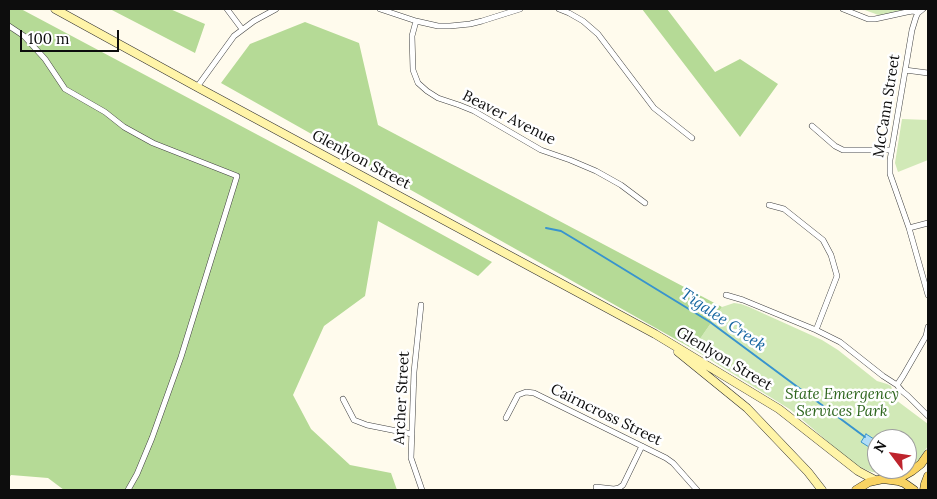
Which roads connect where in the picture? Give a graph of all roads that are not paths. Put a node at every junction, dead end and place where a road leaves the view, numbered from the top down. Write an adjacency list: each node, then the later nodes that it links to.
1 (55, 9): 14 (main road, Glenlyon Street)
2 (228, 9): 11 (street)
3 (276, 9): 11 (street)
4 (380, 9): 9 (street)
5 (520, 9): 9 (street)
6 (562, 9): 16 (street)
7 (843, 9): 8 (street)
8 (921, 11): 12 (street, McCann Street)
9 (416, 21): 18 (street, Beaver Avenue)
10 (9, 26): 39 (street)
11 (242, 29): 14 (street)
12 (905, 70): 13 (street); 17 (street, McCann Street)
13 (928, 73)
14 (197, 87): 27 (main road, Glenlyon Street)
15 (812, 126): 17 (street)
16 (692, 138)
17 (891, 150): 21 (street, McCann Street)
18 (645, 203)
19 (769, 205): 26 (street)
20 (928, 223): 21 (street)
21 (910, 228): 23 (street, McCann Street)
22 (726, 295): 26 (street)
23 (928, 295)
24 (421, 305): 32 (street, Archer Street)
25 (928, 327): 28 (street)
26 (816, 330): 28 (street)
27 (655, 334): 36 (main road, Glenlyon Street); 42 (main road, Glenlyon Street)
28 (897, 385): 30 (street)
29 (343, 399): 32 (street)
30 (928, 416)
31 (506, 418): 33 (street, Cairncross Street)
32 (412, 434): 40 (street, Archer Street)
33 (642, 446): 38 (street); 41 (street, Cairncross Street)
34 (928, 454): 37 (main road)
35 (928, 476): 45 (main road)
36 (875, 480): 37 (main road); 43 (main road)
37 (891, 480): 44 (main road)
38 (596, 487)
39 (128, 490)
40 (422, 490)
41 (697, 490)
42 (822, 490)
43 (856, 490)
44 (914, 490)
45 (924, 490)

